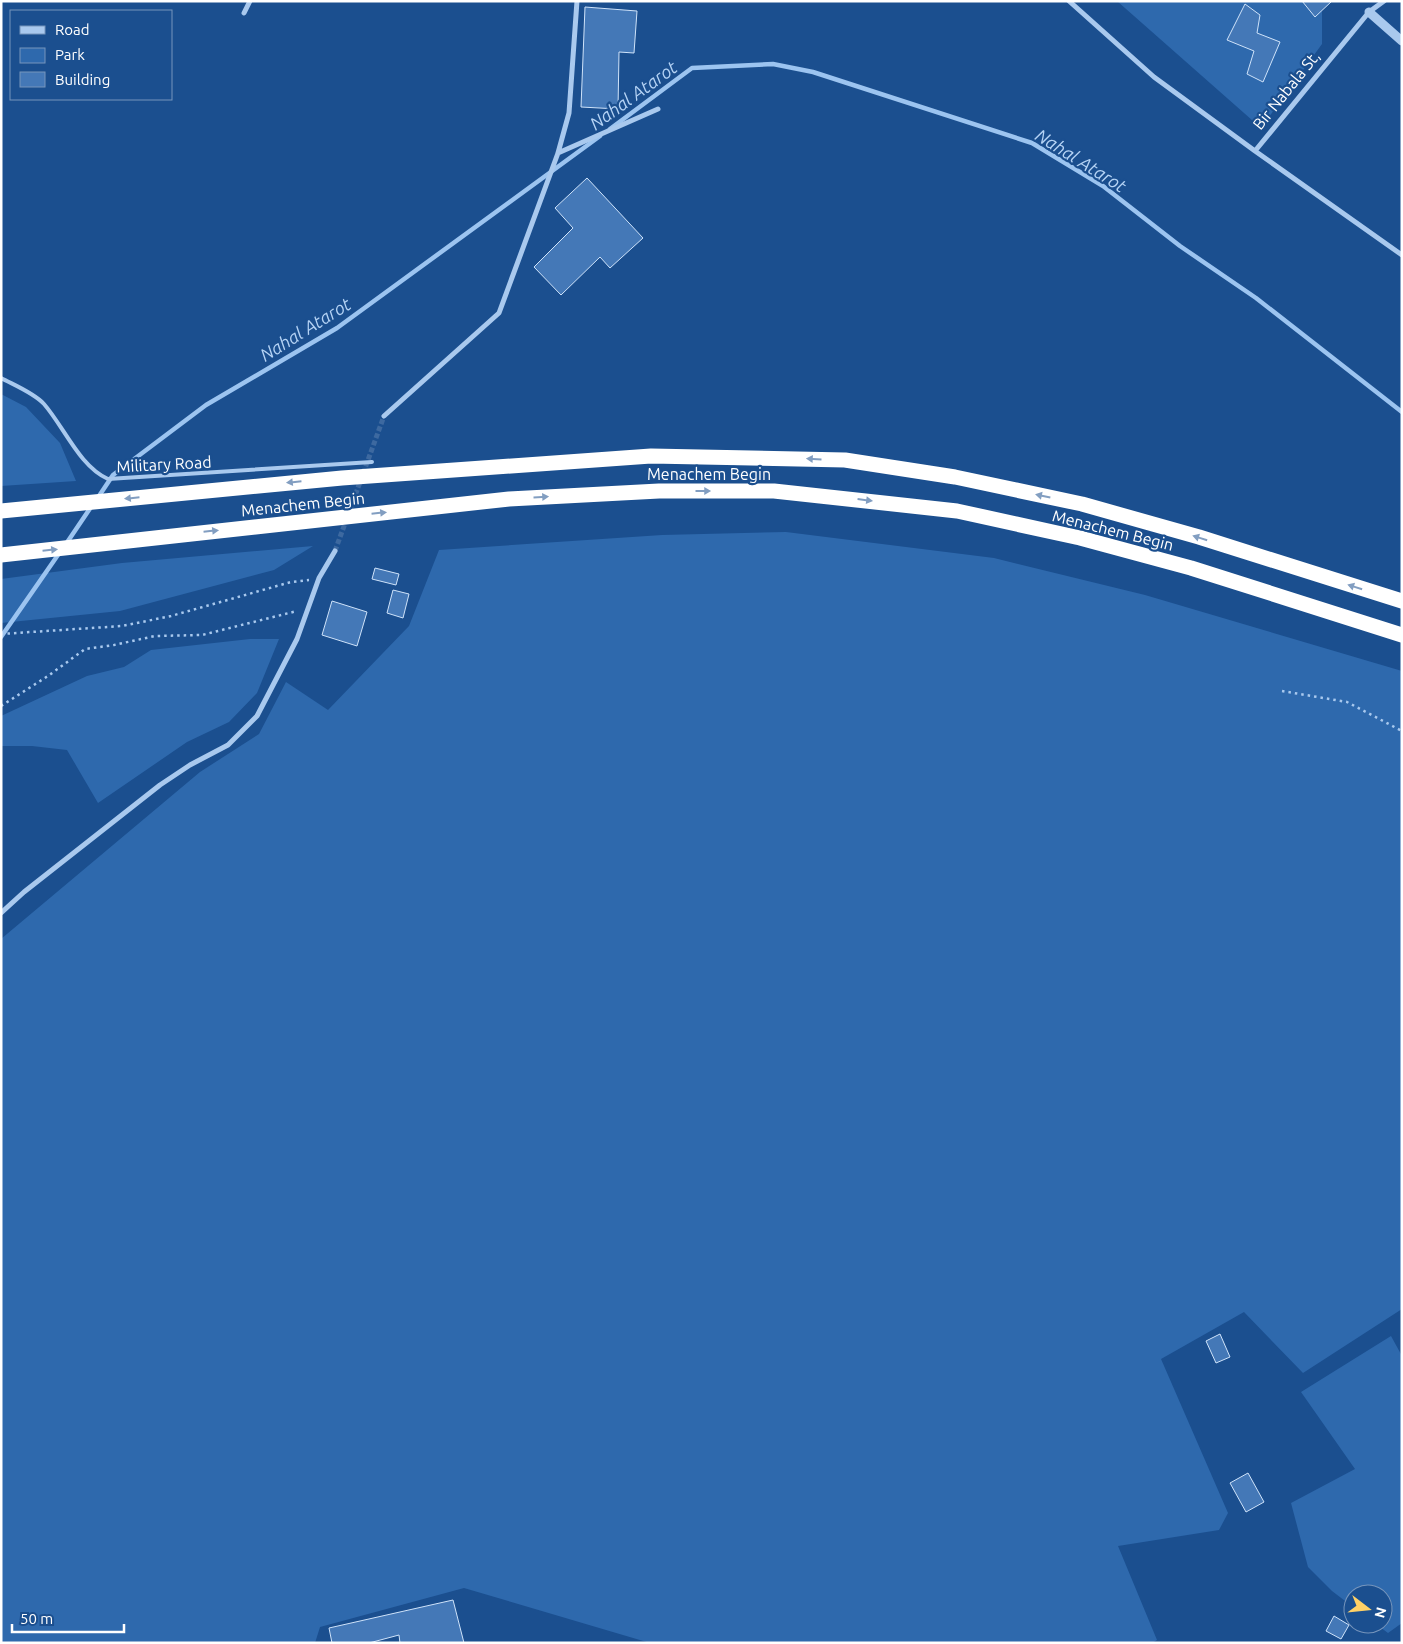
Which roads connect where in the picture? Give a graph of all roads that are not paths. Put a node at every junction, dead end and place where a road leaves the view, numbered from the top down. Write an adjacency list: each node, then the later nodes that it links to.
1 (250, 1): 6 (street)
2 (578, 1): 10 (street)
3 (1069, 1): 9 (street)
4 (1384, 1): 5 (street, Bir Nabala St,)
5 (1369, 12): 7 (street); 9 (street, Bir Nabala St,)
6 (244, 13)
7 (1402, 41)
8 (658, 109): 10 (street)
9 (1255, 151): 11 (street, Bir Nabala St,)
10 (558, 153): 13 (street)
11 (1402, 254)
12 (1, 378): 14 (lane, Military Road)
13 (384, 416)
14 (372, 462)
15 (1, 511): 18 (highway, Menachem Begin, one-way to 15)
16 (335, 551): 20 (street)
17 (1, 555): 19 (highway, Menachem Begin, one-way to 19)
18 (1402, 601)
19 (1402, 635)
20 (1, 912)

